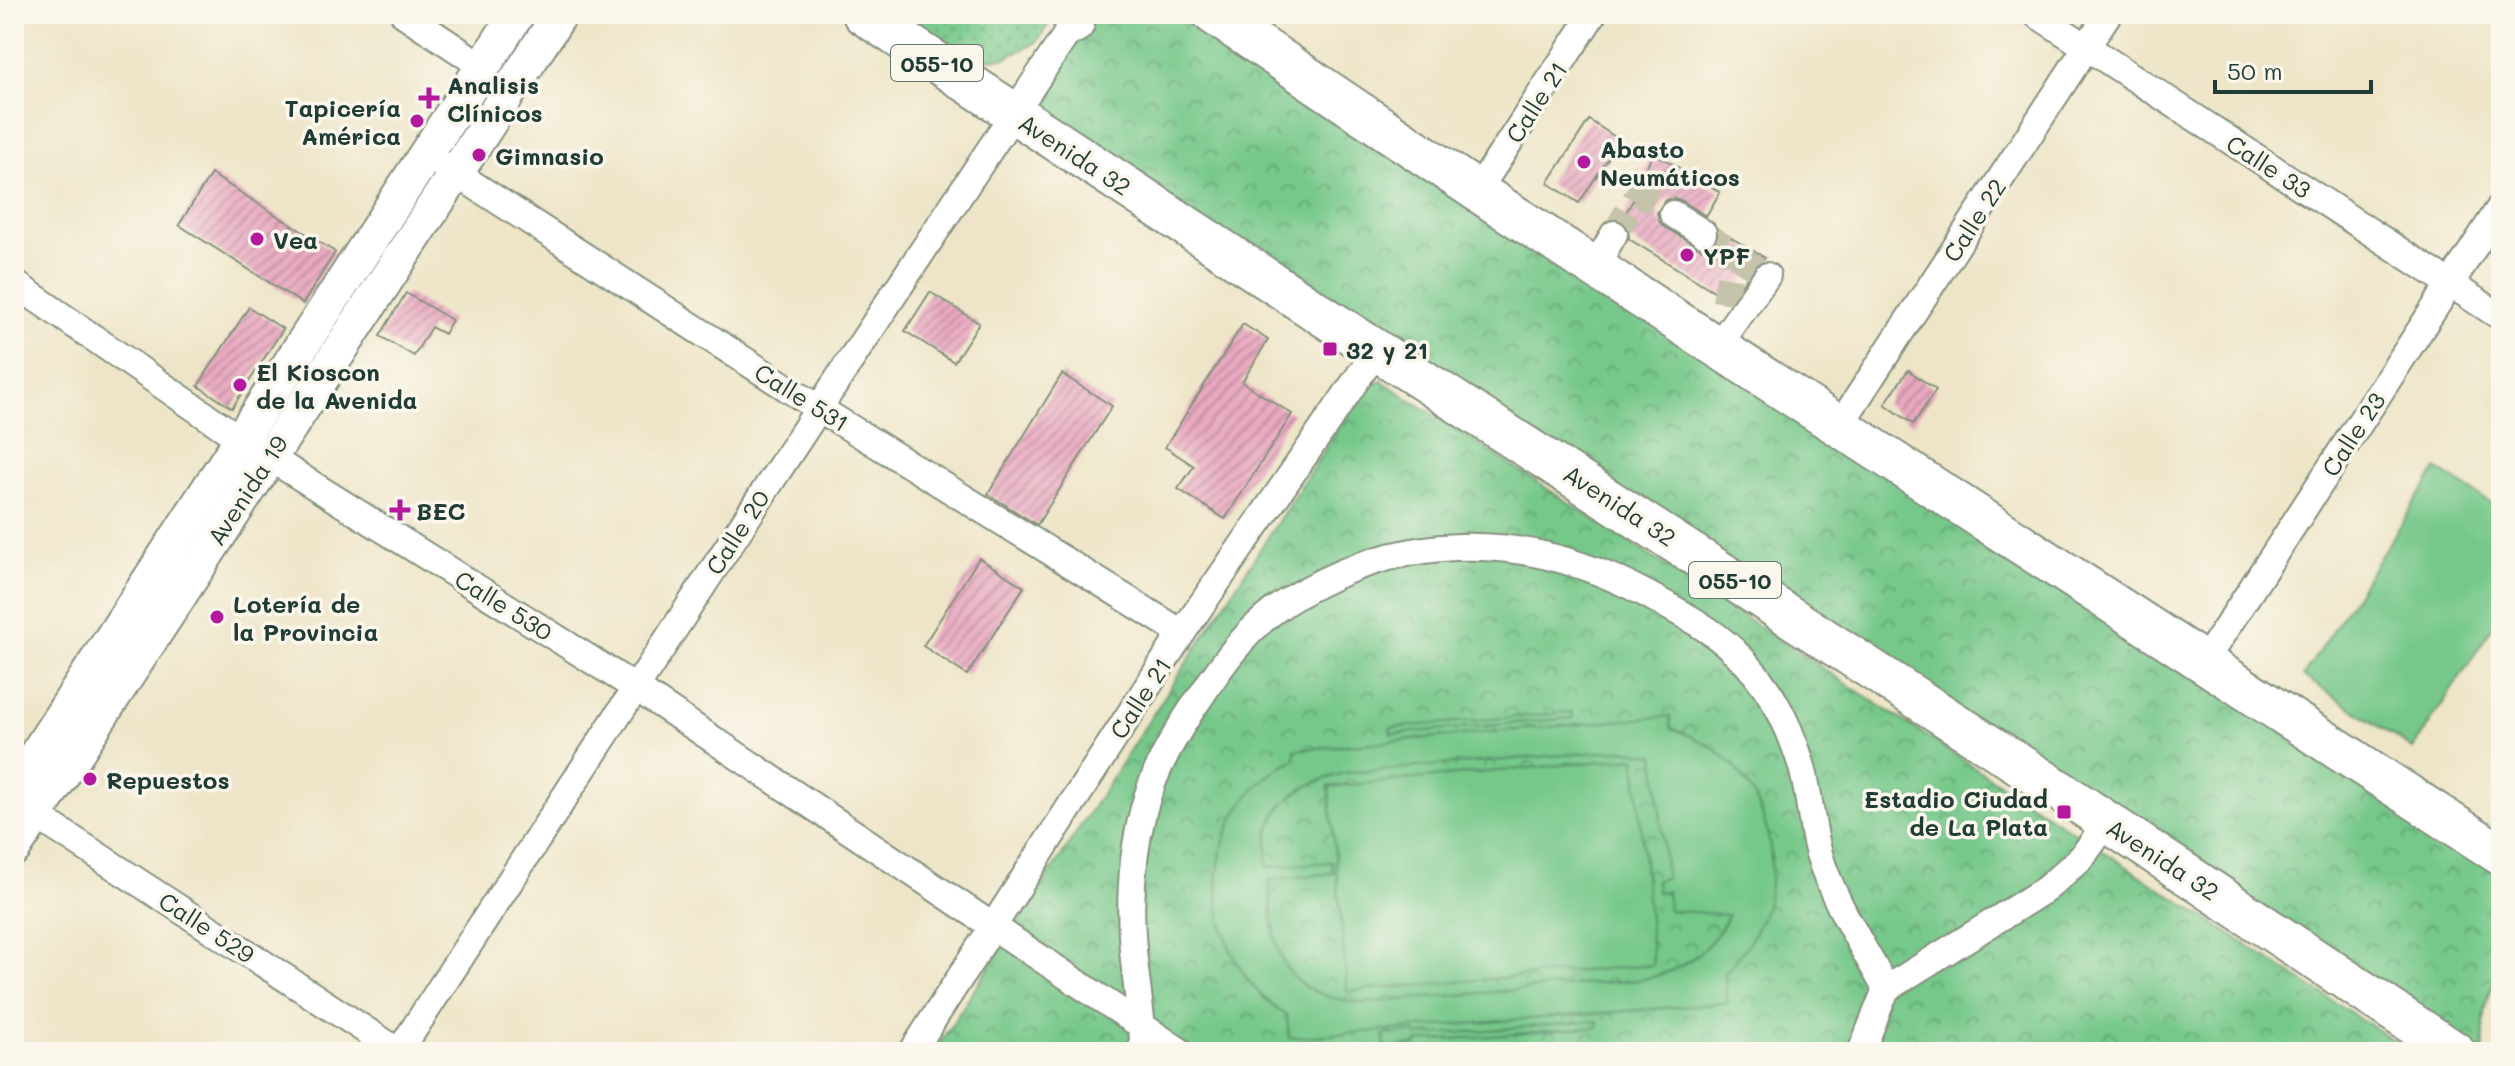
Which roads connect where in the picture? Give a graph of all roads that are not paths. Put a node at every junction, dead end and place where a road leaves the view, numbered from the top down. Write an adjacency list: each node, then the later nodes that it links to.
1 (404, 14): 11 (street)
2 (517, 14): 11 (main road, Avenida 19)
3 (560, 14): 13 (main road, Avenida 19)
4 (863, 14): 12 (highway, Avenida 32 / 055-10)
5 (1213, 14): 14 (highway)
6 (1593, 14): 14 (street, Calle 21)
7 (2036, 14): 10 (street, Calle 33)
8 (2108, 14): 10 (street, Calle 22)
9 (1076, 17): 12 (street, Calle 20)
10 (2087, 47): 20 (street, Calle 33); 26 (street, Calle 22)
11 (482, 66): 13 (main road, Avenida 19)
12 (1012, 113): 24 (highway, Avenida 32 / 055-10); 25 (street, Calle 20)
13 (441, 163): 25 (street, Calle 531); 27 (main road, Avenida 19)
14 (1478, 190): 23 (highway)
15 (2501, 206): 20 (street, Calle 23)
16 (1673, 214): 17 (street)
17 (1703, 233)
18 (1767, 276): 23 (street)
19 (14, 283): 27 (street, Calle 530)
20 (2450, 284): 22 (street, Calle 33); 29 (street, Calle 23)
21 (1725, 303): 23 (street)
22 (2501, 317)
23 (1718, 346): 26 (highway)
24 (1377, 350): 28 (street, Calle 21); 32 (highway, Avenida 32 / 055-10)
25 (818, 408): 28 (street, Calle 531); 30 (street, Calle 20)
26 (1840, 425): 29 (highway)
27 (254, 448): 30 (street, Calle 530); 31 (main road, Avenida 19)
28 (1182, 633): 35 (street, Calle 21)
29 (2204, 662): 34 (highway)
30 (636, 688): 35 (street, Calle 530); 38 (street, Calle 20)
31 (21, 802): 33 (main road, Avenida 19); 38 (street, Calle 529)
32 (2107, 822): 36 (street); 43 (highway, Avenida 32 / 055-10)
33 (14, 848)
34 (2501, 855)
35 (993, 928): 37 (street, Calle 530); 39 (street, Calle 21)
36 (1886, 989): 37 (street); 42 (street)
37 (1142, 1025): 40 (street); 41 (street, Calle 530)
38 (399, 1052)
39 (912, 1052)
40 (1144, 1052)
41 (1181, 1052)
42 (1861, 1052)
43 (2455, 1052)

